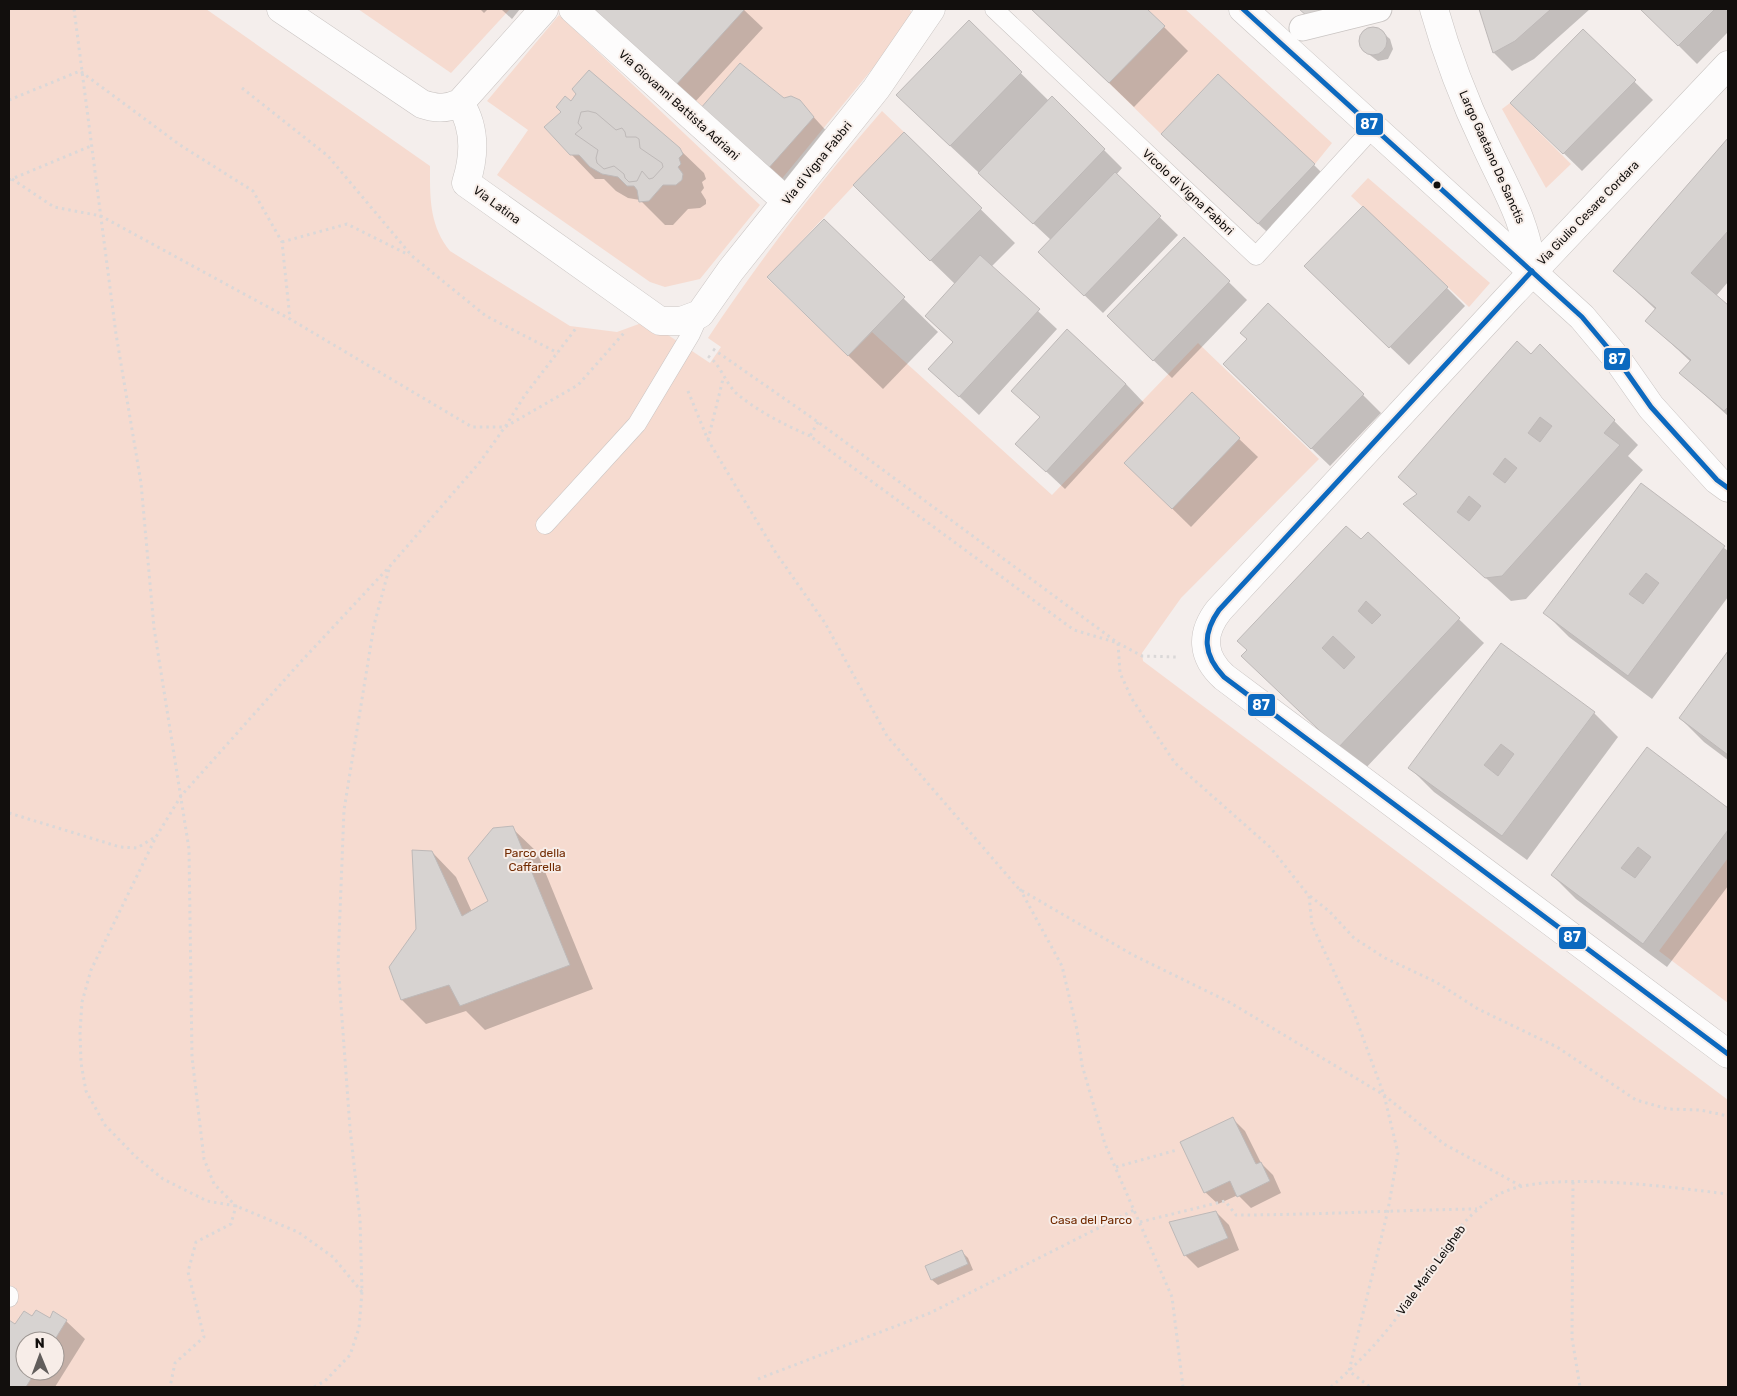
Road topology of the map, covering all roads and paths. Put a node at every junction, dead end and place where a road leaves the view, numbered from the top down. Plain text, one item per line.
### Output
1 (74, 9) edge
2 (281, 9) edge
3 (544, 9) edge
4 (574, 9) edge
5 (930, 9) edge
6 (994, 9) edge
7 (1243, 9) edge
8 (1379, 9) edge
9 (1434, 9) edge
10 (1302, 28) dead end
11 (1728, 65) edge
12 (80, 71) junction
13 (242, 88) dead end
14 (9, 100) edge
15 (460, 103) junction
16 (1372, 129) junction
17 (91, 146) junction
18 (11, 180) edge
19 (786, 201) junction
20 (101, 216) junction
21 (282, 242) junction
22 (412, 256) junction
23 (1532, 271) junction
24 (700, 314) junction
25 (290, 319) junction
26 (577, 327) dead end
27 (626, 330) dead end
28 (558, 352) junction
29 (718, 352) dead end
30 (676, 360) junction
31 (713, 360) dead end
32 (724, 378) junction
33 (818, 422) junction
34 (505, 427) junction
35 (810, 436) junction
36 (708, 440) junction
37 (1725, 478) edge
38 (545, 525) dead end
39 (390, 566) junction
40 (1118, 643) junction
41 (1142, 656) dead end
42 (181, 796) junction
43 (9, 814) edge
44 (156, 837) junction
45 (1019, 889) junction
46 (1309, 896) junction
47 (1728, 1054) edge
48 (1384, 1095) junction
49 (1728, 1116) edge
50 (1177, 1150) dead end
51 (1116, 1167) junction
52 (1573, 1182) junction
53 (1521, 1186) junction
54 (1728, 1194) edge
55 (236, 1206) junction
56 (1478, 1209) junction
57 (1134, 1210) junction
58 (1388, 1210) junction
59 (1140, 1222) junction
60 (362, 1292) junction
61 (1349, 1371) junction
62 (758, 1379) dead end
63 (326, 1381) junction
64 (170, 1387) edge
65 (314, 1387) edge
66 (326, 1387) edge
67 (1183, 1387) edge
68 (1331, 1387) edge
69 (1370, 1387) edge
70 (1580, 1387) edge

1 - 12 path
2 - 15 street
3 - 15 street
4 - 19 street, Via Giovanni Battista Adriani
5 - 19 street, Via di Vigna Fabbri
6 - 16 lane, Vicolo di Vigna Fabbri
7 - 16 street
8 - 10 street
9 - 23 street, Largo Gaetano De Sanctis
11 - 23 street, Via Giulio Cesare Cordara
12 - 14 path
12 - 17 path
12 - 21 path
13 - 22 path
15 - 24 street, Via Latina
16 - 23 street
17 - 18 path
17 - 20 path
18 - 20 path
19 - 24 street, Via di Vigna Fabbri
20 - 25 path
20 - 42 path
21 - 22 path
21 - 25 path
22 - 28 path
23 - 37 street
23 - 47 street, Via Giulio Cesare Cordara
24 - 30 lane
25 - 34 path
26 - 28 path
27 - 34 path
28 - 34 path
29 - 33 path
30 - 36 path
30 - 38 lane
31 - 32 path
32 - 35 path
32 - 36 path
33 - 35 path
33 - 40 path
34 - 39 path
35 - 40 path
36 - 45 path
39 - 42 path
39 - 60 path
40 - 41 path
40 - 46 path
42 - 44 path
42 - 55 path
43 - 44 path
44 - 55 path
45 - 48 path
45 - 51 path
46 - 48 path
46 - 49 path
48 - 53 path
48 - 58 path
50 - 51 path
51 - 57 path
52 - 53 path, Viale Mario Leigheb
52 - 54 path, Viale Mario Leigheb
52 - 70 path
53 - 56 path, Viale Mario Leigheb
55 - 60 path
55 - 64 path
56 - 58 path
56 - 61 path, Viale Mario Leigheb
57 - 59 path
57 - 62 path
58 - 59 path
58 - 61 path
59 - 67 path
60 - 63 path
61 - 68 path, Viale Mario Leigheb
61 - 69 path
63 - 65 path
63 - 66 path

